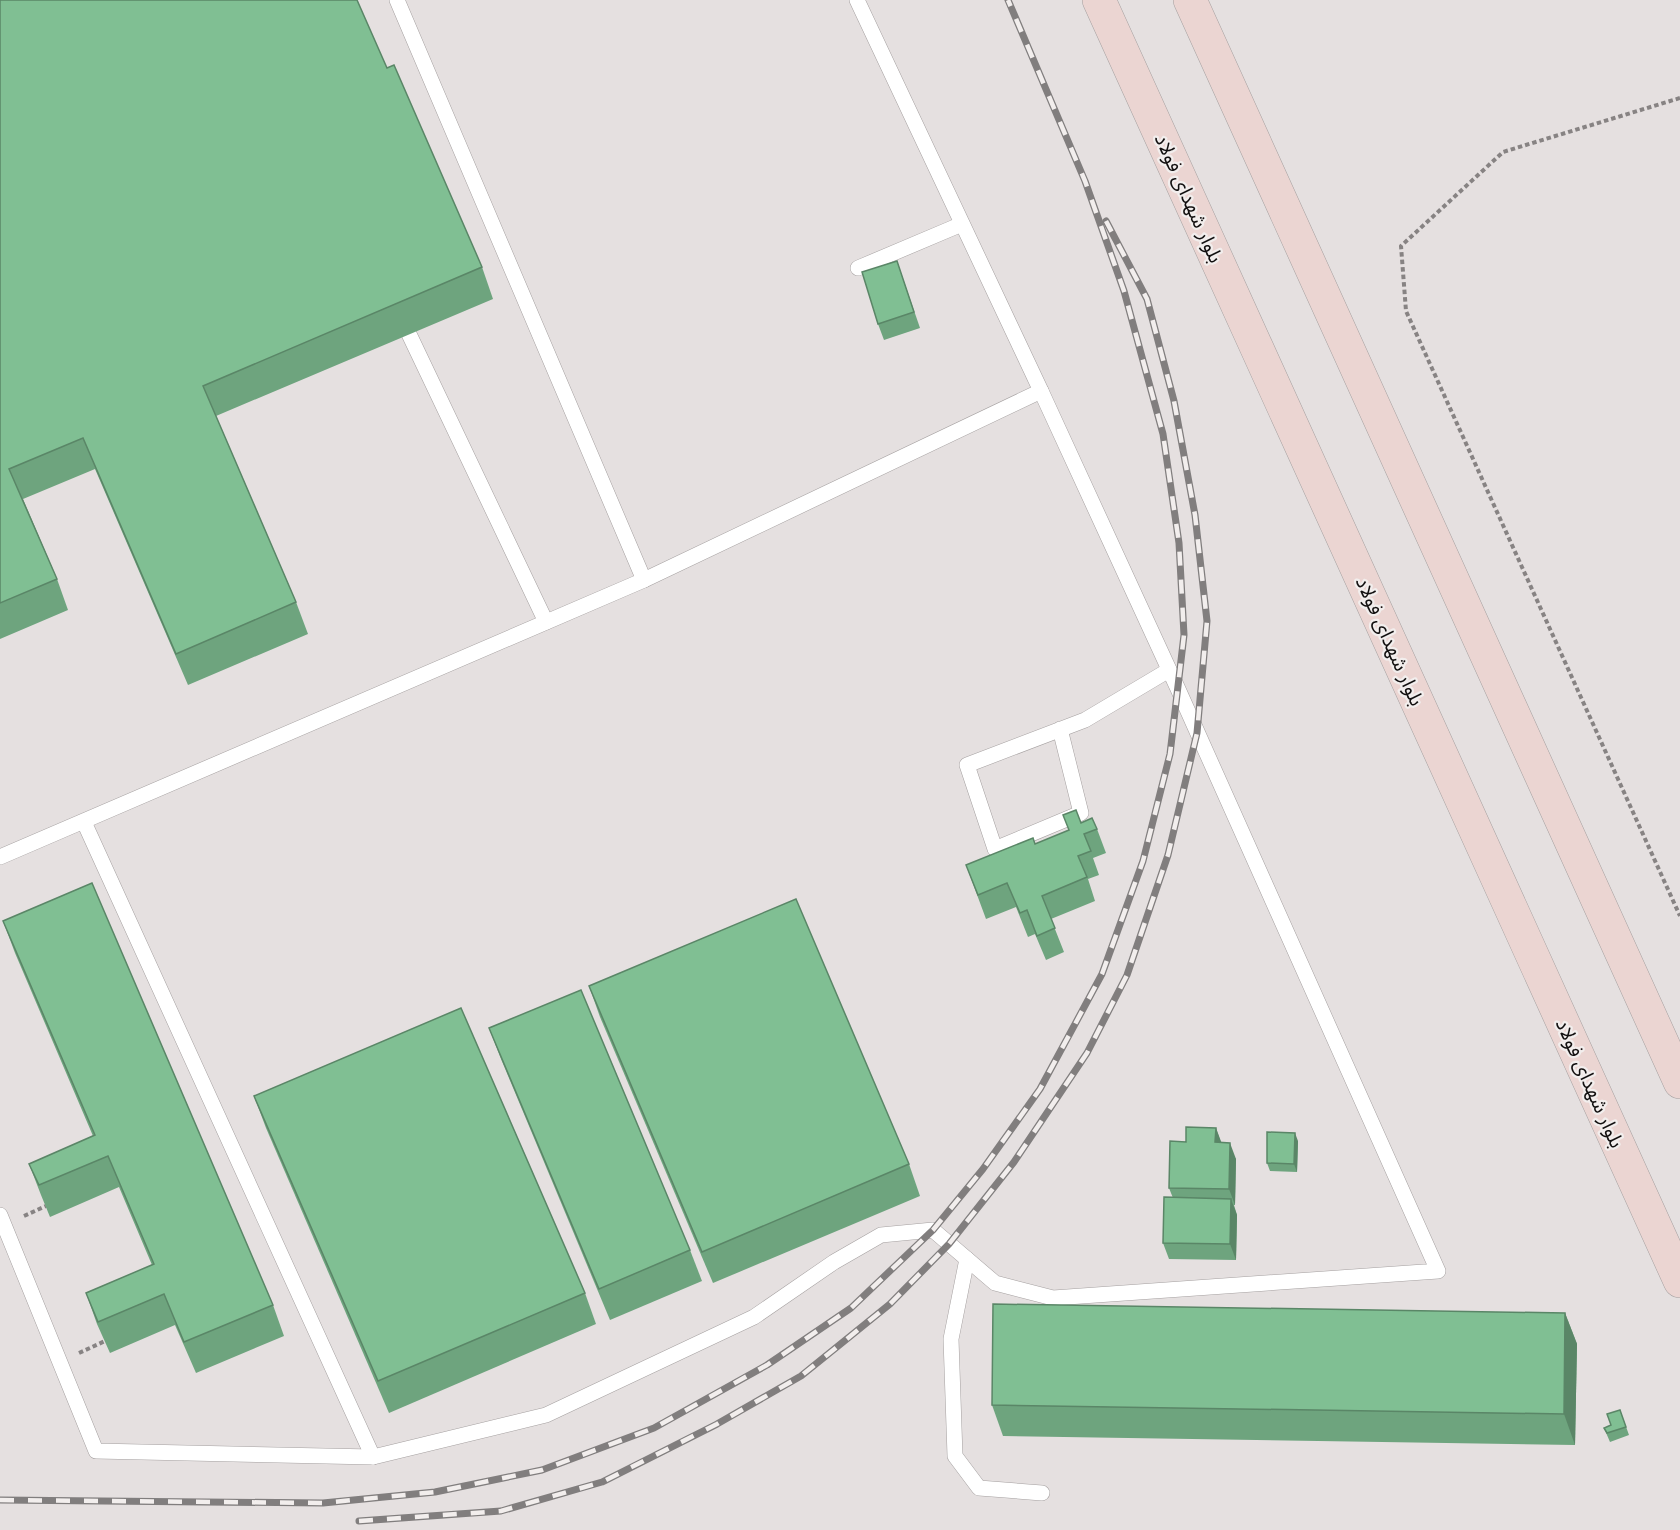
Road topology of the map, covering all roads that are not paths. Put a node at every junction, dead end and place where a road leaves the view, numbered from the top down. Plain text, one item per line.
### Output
1 (397, 0) edge
2 (857, 0) edge
3 (1099, 0) edge
4 (1190, 0) edge
5 (962, 224) junction
6 (858, 268) dead end
7 (409, 334) dead end
8 (1041, 391) junction
9 (644, 580) junction
10 (546, 622) junction
11 (1169, 670) junction
12 (1060, 729) junction
13 (84, 822) junction
14 (0, 857) edge
15 (1680, 1082) edge
16 (0, 1215) edge
17 (967, 1259) junction
18 (1680, 1281) edge
19 (373, 1457) junction
20 (1042, 1492) dead end

1 - 9 lane
2 - 5 lane
3 - 18 street, بلوار شهدای فولاد
4 - 15 street
5 - 6 lane
5 - 8 lane
7 - 10 lane
8 - 9 lane
8 - 11 lane
9 - 10 lane
10 - 13 lane
11 - 12 lane
11 - 17 lane
12 - 12 lane
13 - 14 lane
13 - 19 lane
16 - 19 lane
17 - 19 lane
17 - 20 lane

